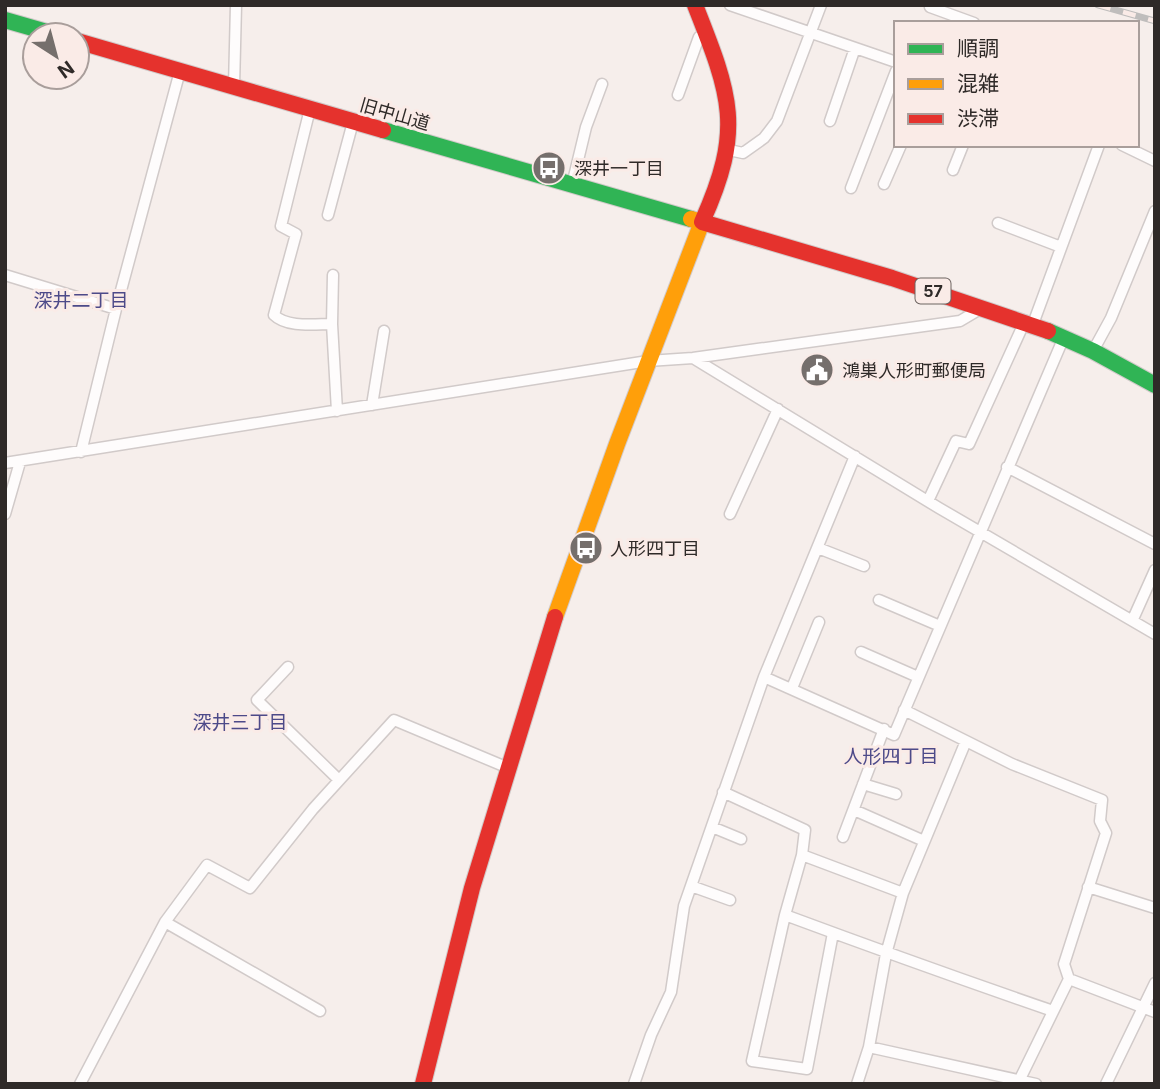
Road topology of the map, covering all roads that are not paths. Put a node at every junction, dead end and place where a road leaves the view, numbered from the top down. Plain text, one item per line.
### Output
1 (236, 5) edge
2 (695, 5) edge
3 (730, 5) edge
4 (821, 5) edge
5 (930, 8) dead end
6 (968, 21) edge
7 (811, 32) junction
8 (707, 34) junction
9 (91, 45) edge
10 (855, 48) junction
11 (894, 61) edge
12 (180, 71) junction
13 (894, 76) edge
14 (602, 84) dead end
15 (234, 87) junction
16 (678, 95) dead end
17 (310, 109) junction
18 (353, 121) junction
19 (830, 121) dead end
20 (900, 147) edge
21 (961, 147) edge
22 (1098, 147) edge
23 (1126, 147) edge
24 (729, 150) junction
25 (1155, 161) edge
26 (953, 170) dead end
27 (884, 184) dead end
28 (572, 185) junction
29 (851, 188) dead end
30 (1155, 211) edge
31 (328, 215) dead end
32 (702, 222) junction
33 (998, 223) dead end
34 (1061, 247) junction
35 (5, 275) edge
36 (333, 275) dead end
37 (982, 307) junction
38 (116, 309) junction
39 (1029, 323) junction
40 (332, 324) junction
41 (384, 331) dead end
42 (1064, 337) junction
43 (1093, 351) junction
44 (693, 358) junction
45 (648, 361) junction
46 (1155, 385) edge
47 (372, 405) junction
48 (778, 409) junction
49 (337, 411) junction
50 (81, 452) junction
51 (855, 456) junction
52 (20, 462) junction
53 (5, 463) edge
54 (1007, 467) junction
55 (928, 501) junction
56 (5, 514) edge
57 (730, 514) dead end
58 (981, 532) junction
59 (1155, 544) edge
60 (818, 548) junction
61 (864, 566) dead end
62 (1155, 570) edge
63 (879, 600) dead end
64 (1133, 620) junction
65 (819, 622) dead end
66 (940, 626) junction
67 (1155, 634) edge
68 (862, 652) dead end
69 (288, 667) dead end
70 (764, 677) junction
71 (918, 677) junction
72 (792, 688) junction
73 (904, 710) junction
74 (884, 729) junction
75 (966, 741) junction
76 (506, 767) junction
77 (339, 780) junction
78 (863, 784) junction
79 (723, 792) junction
80 (896, 794) dead end
81 (854, 810) junction
82 (712, 827) junction
83 (843, 837) dead end
84 (741, 839) dead end
85 (925, 841) junction
86 (802, 855) junction
87 (691, 886) junction
88 (1088, 887) junction
89 (903, 893) junction
90 (730, 900) dead end
91 (1155, 908) edge
92 (785, 915) junction
93 (165, 922) junction
94 (833, 933) junction
95 (886, 954) junction
96 (1069, 979) junction
97 (1155, 983) edge
98 (1143, 1006) junction
99 (320, 1011) dead end
100 (1053, 1011) junction
101 (1155, 1012) edge
102 (869, 1047) junction
103 (1020, 1079) junction
104 (80, 1084) edge
105 (423, 1084) edge
106 (634, 1084) edge
107 (857, 1084) edge
108 (1036, 1084) edge
109 (1106, 1084) edge

1 - 15 street
2 - 8 main road
3 - 7 street
4 - 7 street
5 - 6 street
7 - 10 street
7 - 24 street
8 - 16 street
8 - 24 main road
9 - 12 main road, 旧中山道
10 - 11 street
10 - 19 street
12 - 15 main road, 旧中山道
12 - 38 street
13 - 29 street
14 - 28 street
15 - 17 main road, 旧中山道
17 - 18 main road, 旧中山道
17 - 40 street
18 - 28 main road, 旧中山道
18 - 31 street
20 - 27 street
21 - 26 street
22 - 34 street
23 - 25 street
24 - 32 main road
28 - 32 main road, 旧中山道
30 - 43 street
32 - 37 main road, 57
32 - 45 main road
33 - 34 street
34 - 39 street
35 - 38 street
36 - 40 street
37 - 39 main road, 57
37 - 44 street
38 - 50 street
39 - 42 main road, 57
39 - 55 street
40 - 49 street
41 - 47 street
42 - 43 main road, 57
42 - 54 street
43 - 46 main road, 57
44 - 45 street
44 - 48 street
45 - 47 street
45 - 76 main road
47 - 49 street
48 - 51 street
48 - 57 street
49 - 50 street
50 - 52 street
51 - 55 street
51 - 60 street
52 - 53 street
52 - 56 street
54 - 58 street
54 - 59 street
55 - 58 street
58 - 64 street
58 - 66 street
60 - 61 street
60 - 70 street
62 - 64 street
63 - 66 street
64 - 67 street
65 - 72 street
66 - 71 street
68 - 71 street
69 - 77 street
70 - 72 street
70 - 79 street
71 - 73 street
72 - 74 street
73 - 74 street
73 - 75 street
74 - 78 street
75 - 85 street
75 - 88 street
76 - 77 street
76 - 105 main road
77 - 93 street
78 - 80 street
78 - 81 street
79 - 82 street
79 - 86 street
81 - 83 street
81 - 85 street
82 - 84 street
82 - 87 street
85 - 89 street
86 - 89 street
86 - 92 street
87 - 90 street
87 - 106 street
88 - 91 street
88 - 96 street
89 - 95 street
92 - 94 street
92 - 94 street
93 - 99 street
93 - 104 street
94 - 95 street
95 - 100 street
95 - 102 street
96 - 98 street
96 - 100 street
97 - 98 street
98 - 101 street
98 - 109 street
100 - 103 street
102 - 103 street
102 - 107 street
103 - 108 street

